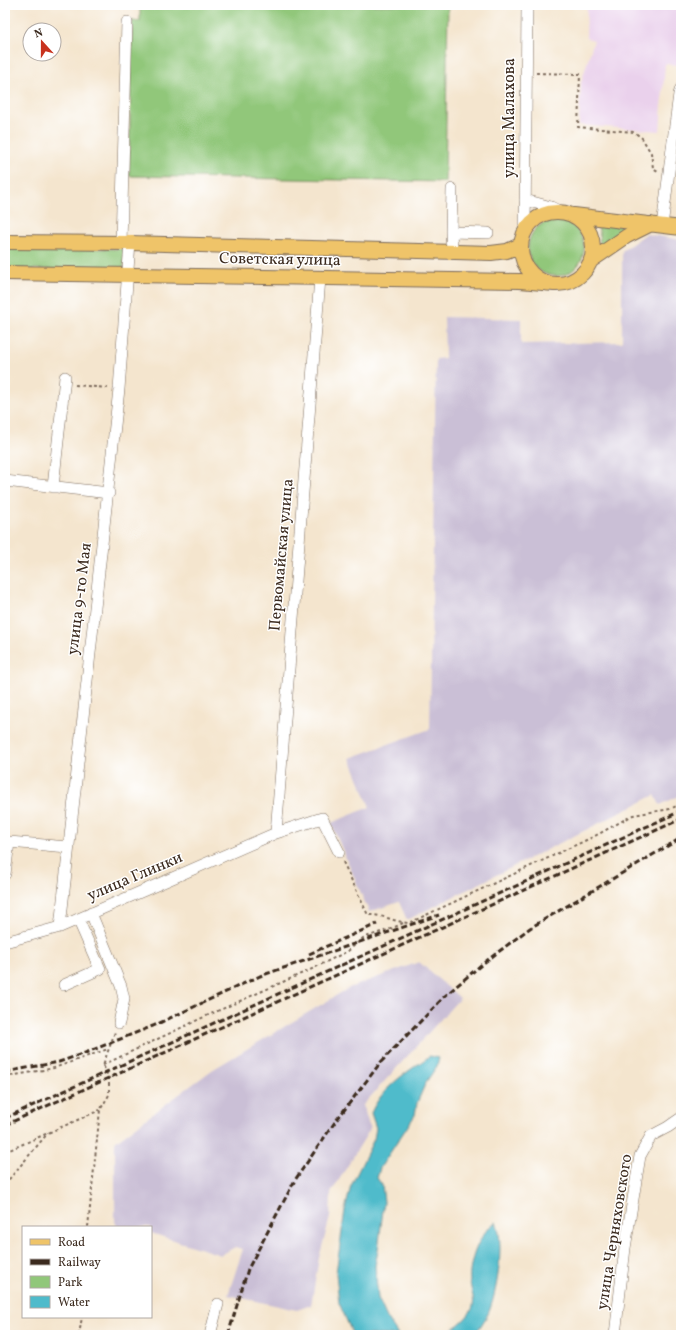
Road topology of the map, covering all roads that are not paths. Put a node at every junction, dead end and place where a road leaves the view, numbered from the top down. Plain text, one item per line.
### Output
1 (527, 5) edge
2 (127, 22) dead end
3 (681, 88) edge
4 (452, 189) dead end
5 (525, 200) junction
6 (567, 213) junction
7 (656, 225) junction
8 (681, 228) edge
9 (524, 231) junction
10 (450, 232) junction
11 (488, 233) dead end
12 (5, 242) edge
13 (125, 243) junction
14 (520, 245) junction
15 (452, 252) junction
16 (592, 260) junction
17 (5, 273) edge
18 (127, 274) junction
19 (320, 278) junction
20 (554, 284) junction
21 (64, 381) road end
22 (5, 481) edge
23 (53, 487) junction
24 (109, 493) junction
25 (276, 833) junction
26 (68, 847) junction
27 (339, 852) road end
28 (5, 874) edge
29 (91, 913) junction
30 (78, 919) junction
31 (60, 927) junction
32 (5, 942) edge
33 (64, 985) dead end
34 (119, 1023) road end
35 (681, 1118) edge
36 (218, 1304) dead end
37 (210, 1335) edge
38 (615, 1335) edge

1 - 5 street, улица Малахова
2 - 13 street, улица 9-го Мая
3 - 7 street
4 - 10 street
5 - 6 street
5 - 9 street, улица Малахова
6 - 7 main road
6 - 9 main road
6 - 16 main road
7 - 8 main road
7 - 16 main road, Советская улица
9 - 14 main road
10 - 11 street
10 - 15 street
12 - 13 main road, Советская улица
13 - 15 main road, Советская улица
13 - 18 street, улица 9-го Мая
14 - 15 main road, Советская улица
14 - 20 main road
16 - 20 main road, Советская улица
17 - 18 main road, Советская улица
18 - 19 main road, Советская улица
18 - 24 street, улица 9-го Мая
19 - 20 main road, Советская улица
19 - 25 street, Первомайская улица
21 - 23 street
22 - 23 street
23 - 24 street
24 - 26 street, улица 9-го Мая
25 - 27 street, улица Глинки
25 - 29 street, улица Глинки
26 - 28 street
26 - 31 street, улица 9-го Мая
29 - 30 street, улица Глинки
29 - 34 street
30 - 31 street, улица Глинки
30 - 33 street
31 - 32 street, улица Глинки
35 - 38 street, улица Черняховского
36 - 37 street

